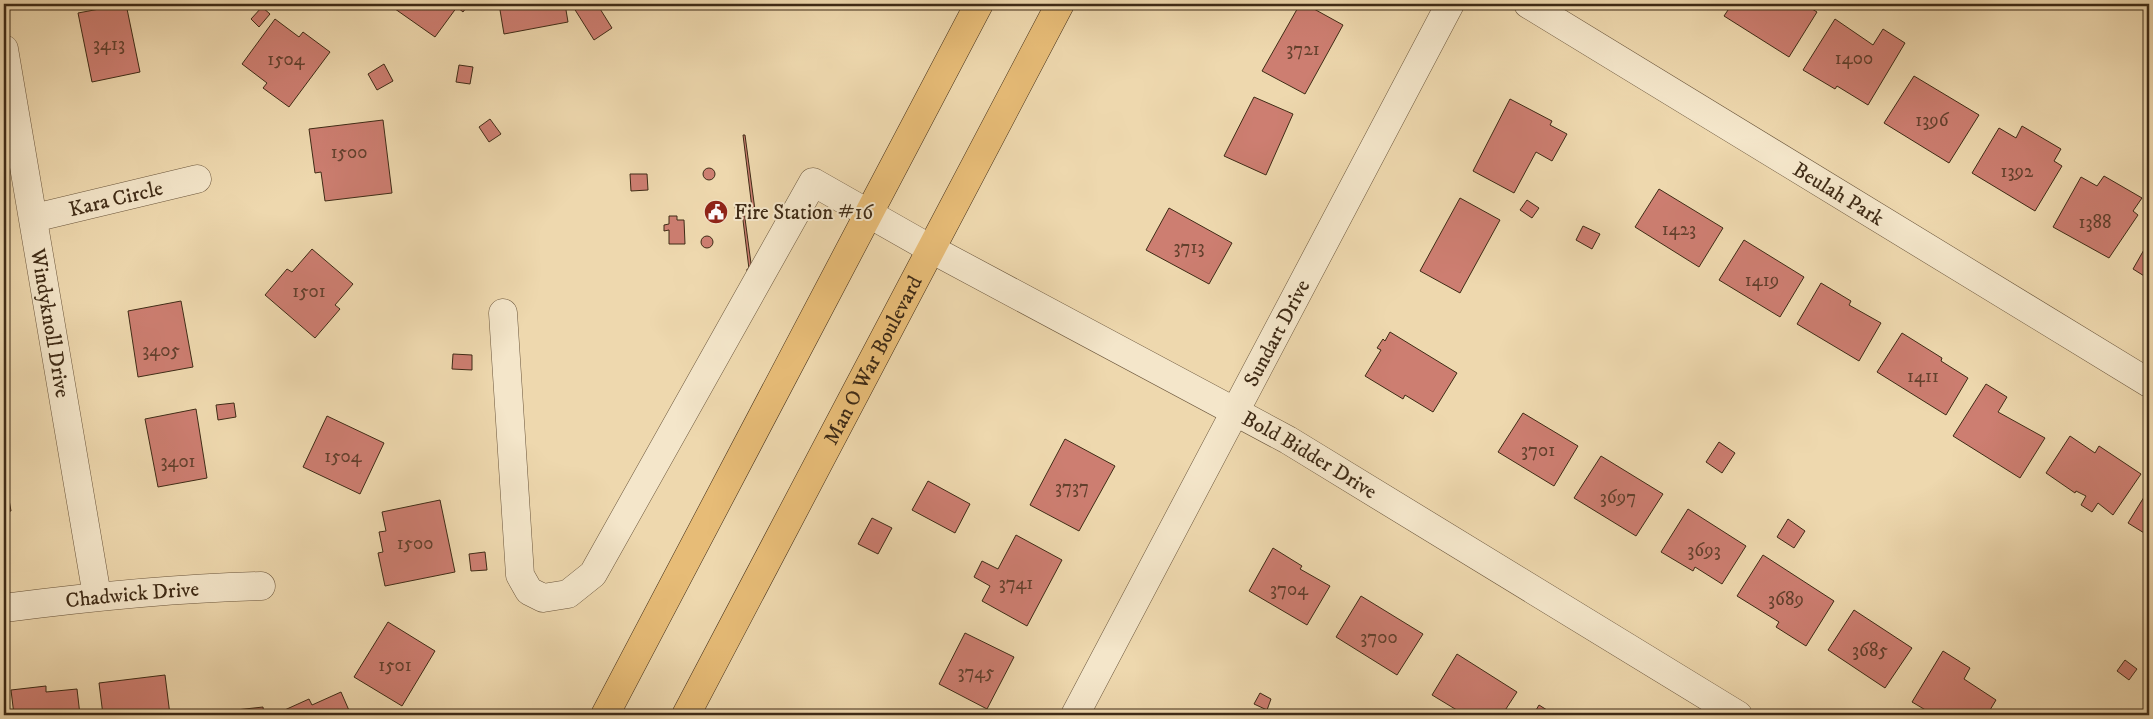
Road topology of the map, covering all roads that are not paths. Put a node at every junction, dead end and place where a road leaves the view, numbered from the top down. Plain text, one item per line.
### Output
1 (978, 4) edge
2 (1060, 4) edge
3 (1450, 4) edge
4 (1528, 4) edge
5 (4, 49) edge
6 (197, 180) dead end
7 (869, 214) junction
8 (34, 218) junction
9 (932, 249) junction
10 (503, 313) dead end
11 (2149, 383) edge
12 (1236, 411) junction
13 (261, 586) dead end
14 (97, 596) junction
15 (4, 608) edge
16 (605, 715) edge
17 (686, 715) edge
18 (1075, 715) edge
19 (1738, 715) edge

1 - 7 main road
2 - 9 main road, Man O War Boulevard
3 - 12 street, Sundart Drive
4 - 11 street, Beulah Park
5 - 8 street, Windyknoll Drive
6 - 8 street, Kara Circle
7 - 9 street, Bold Bidder Drive
7 - 10 street, Bold Bidder Drive
7 - 16 main road
8 - 14 street, Windyknoll Drive
9 - 12 street, Bold Bidder Drive
9 - 17 main road, Man O War Boulevard
12 - 18 street, Sundart Drive
12 - 19 street, Bold Bidder Drive
13 - 14 street, Chadwick Drive
14 - 15 street, Chadwick Drive

